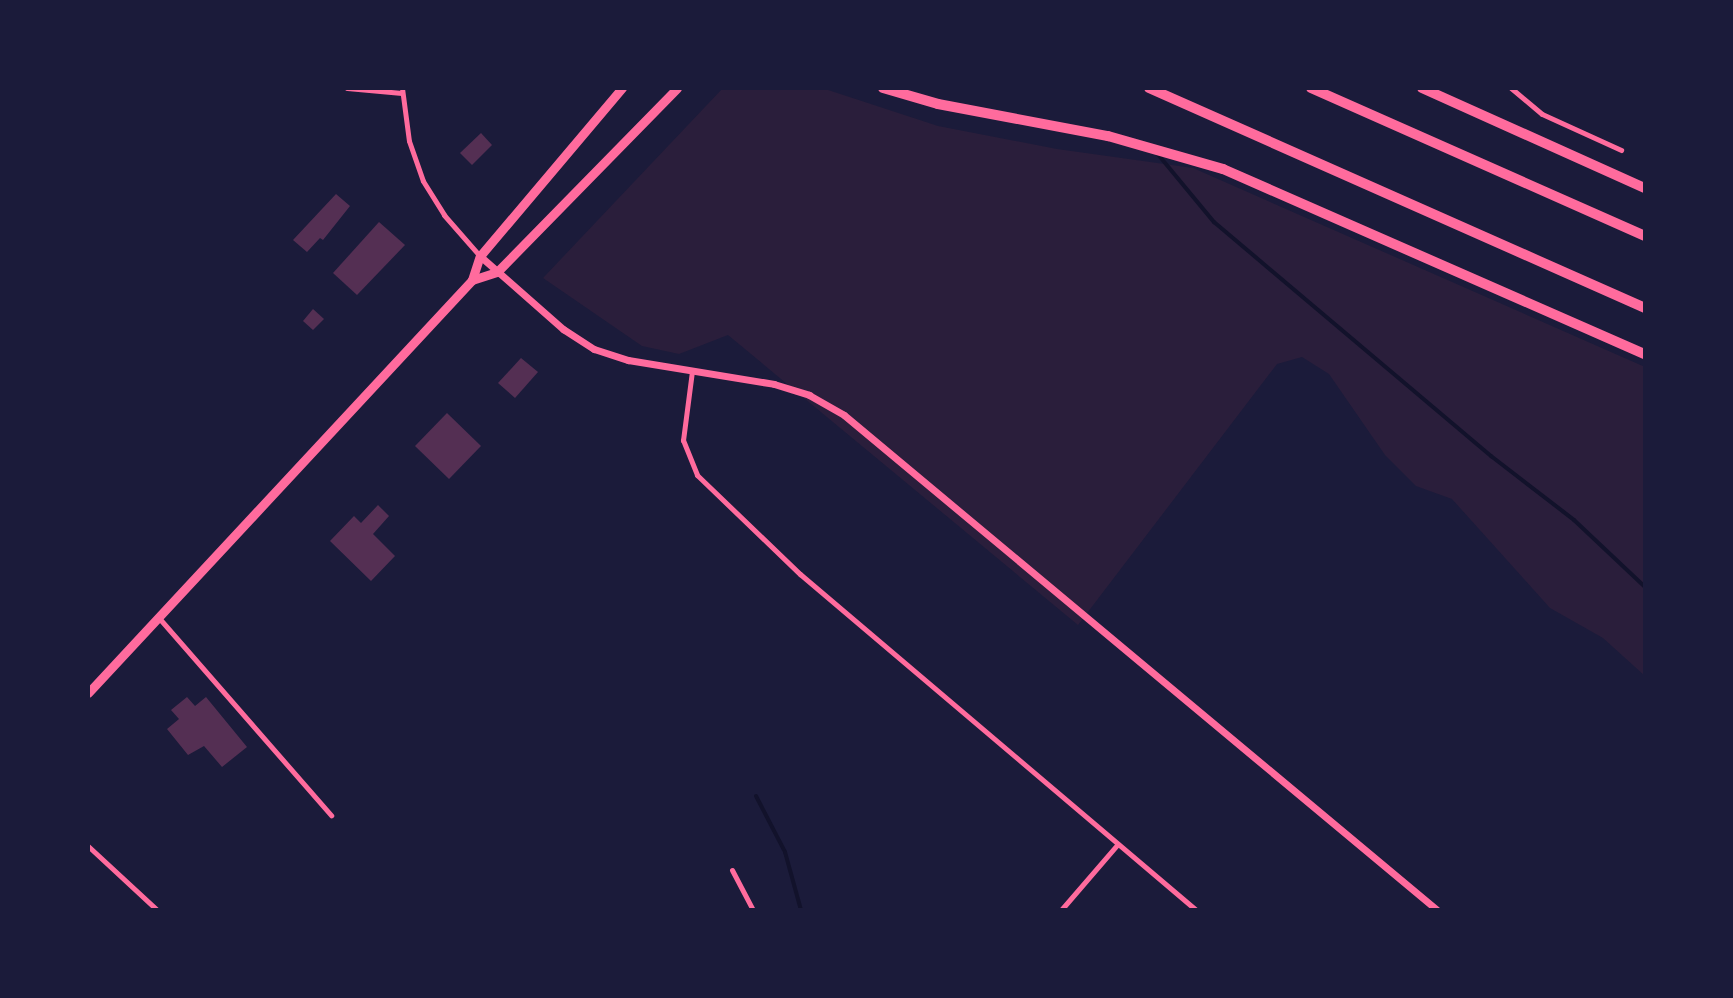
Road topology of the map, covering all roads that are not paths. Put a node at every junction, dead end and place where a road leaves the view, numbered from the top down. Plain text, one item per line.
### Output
1 (347, 88) edge
2 (622, 88) edge
3 (677, 88) edge
4 (883, 88) edge
5 (1149, 88) edge
6 (1311, 88) edge
7 (1422, 88) edge
8 (1511, 88) edge
9 (402, 90) edge
10 (1621, 150) dead end
11 (1645, 188) edge
12 (1645, 236) edge
13 (480, 256) junction
14 (497, 272) junction
15 (472, 280) junction
16 (1645, 308) edge
17 (1645, 354) edge
18 (692, 371) junction
19 (158, 617) junction
20 (88, 693) edge
21 (331, 815) dead end
22 (1117, 845) junction
23 (88, 846) edge
24 (732, 870) dead end
25 (157, 910) edge
26 (753, 910) edge
27 (1061, 910) edge
28 (1196, 910) edge
29 (1437, 910) edge

1 - 9 street
2 - 13 highway
3 - 14 highway
4 - 17 highway
5 - 16 highway
6 - 12 highway
7 - 11 highway
8 - 10 street
9 - 13 street
13 - 14 street
13 - 15 highway
14 - 15 highway
14 - 18 street
15 - 19 highway
18 - 22 street
18 - 29 street
19 - 20 highway
19 - 21 street
22 - 27 street
22 - 28 street
23 - 25 street
24 - 26 street

